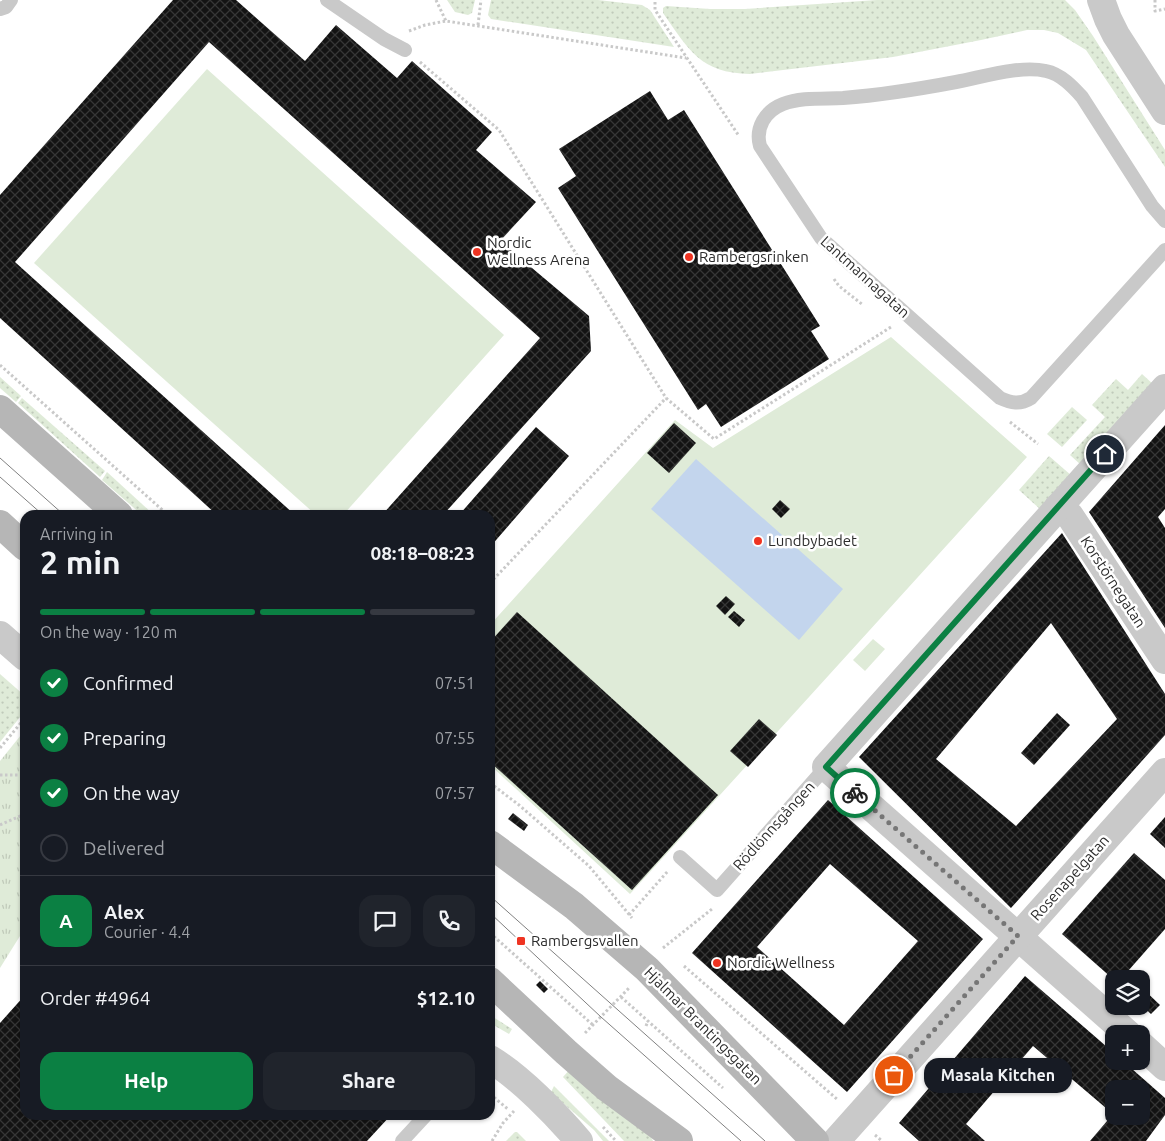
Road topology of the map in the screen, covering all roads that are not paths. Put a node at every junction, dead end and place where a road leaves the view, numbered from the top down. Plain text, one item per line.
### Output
1 (11, 0) edge
2 (327, 0) edge
3 (1101, 0) edge
4 (0, 9) edge
5 (405, 50) road end
6 (1165, 111) edge
7 (1165, 221) edge
8 (1165, 250) edge
9 (1165, 388) edge
10 (0, 408) edge
11 (1058, 507) junction
12 (113, 510) edge
13 (0, 524) edge
14 (20, 542) edge
15 (0, 634) edge
16 (20, 652) edge
17 (1165, 660) edge
18 (826, 767) junction
19 (1165, 772) edge
20 (495, 848) edge
21 (680, 856) road end
22 (1018, 936) junction
23 (495, 985) edge
24 (1118, 1025) edge
25 (1150, 1053) edge
26 (495, 1062) edge
27 (1165, 1067) edge
28 (421, 1120) edge
29 (659, 1132) edge
30 (402, 1141) edge
31 (579, 1141) edge
32 (679, 1141) edge
33 (815, 1141) edge
34 (836, 1141) edge

1 - 4 lane
2 - 5 lane
3 - 6 street
7 - 8 lane, Lantmannagatan
9 - 11 street, Rödlönnsgången
10 - 12 main road
11 - 17 street, Korstörnegatan
11 - 18 street, Rödlönnsgången
13 - 14 main road
15 - 16 street
18 - 21 lane, Rödlönnsgången
18 - 22 street
19 - 22 street, Rosenapelgatan
20 - 33 main road, Hjalmar Brantingsgatan
22 - 24 street
22 - 34 street, Rosenapelgatan
23 - 29 main road
25 - 27 street
26 - 31 street
28 - 30 lane
29 - 32 main road

